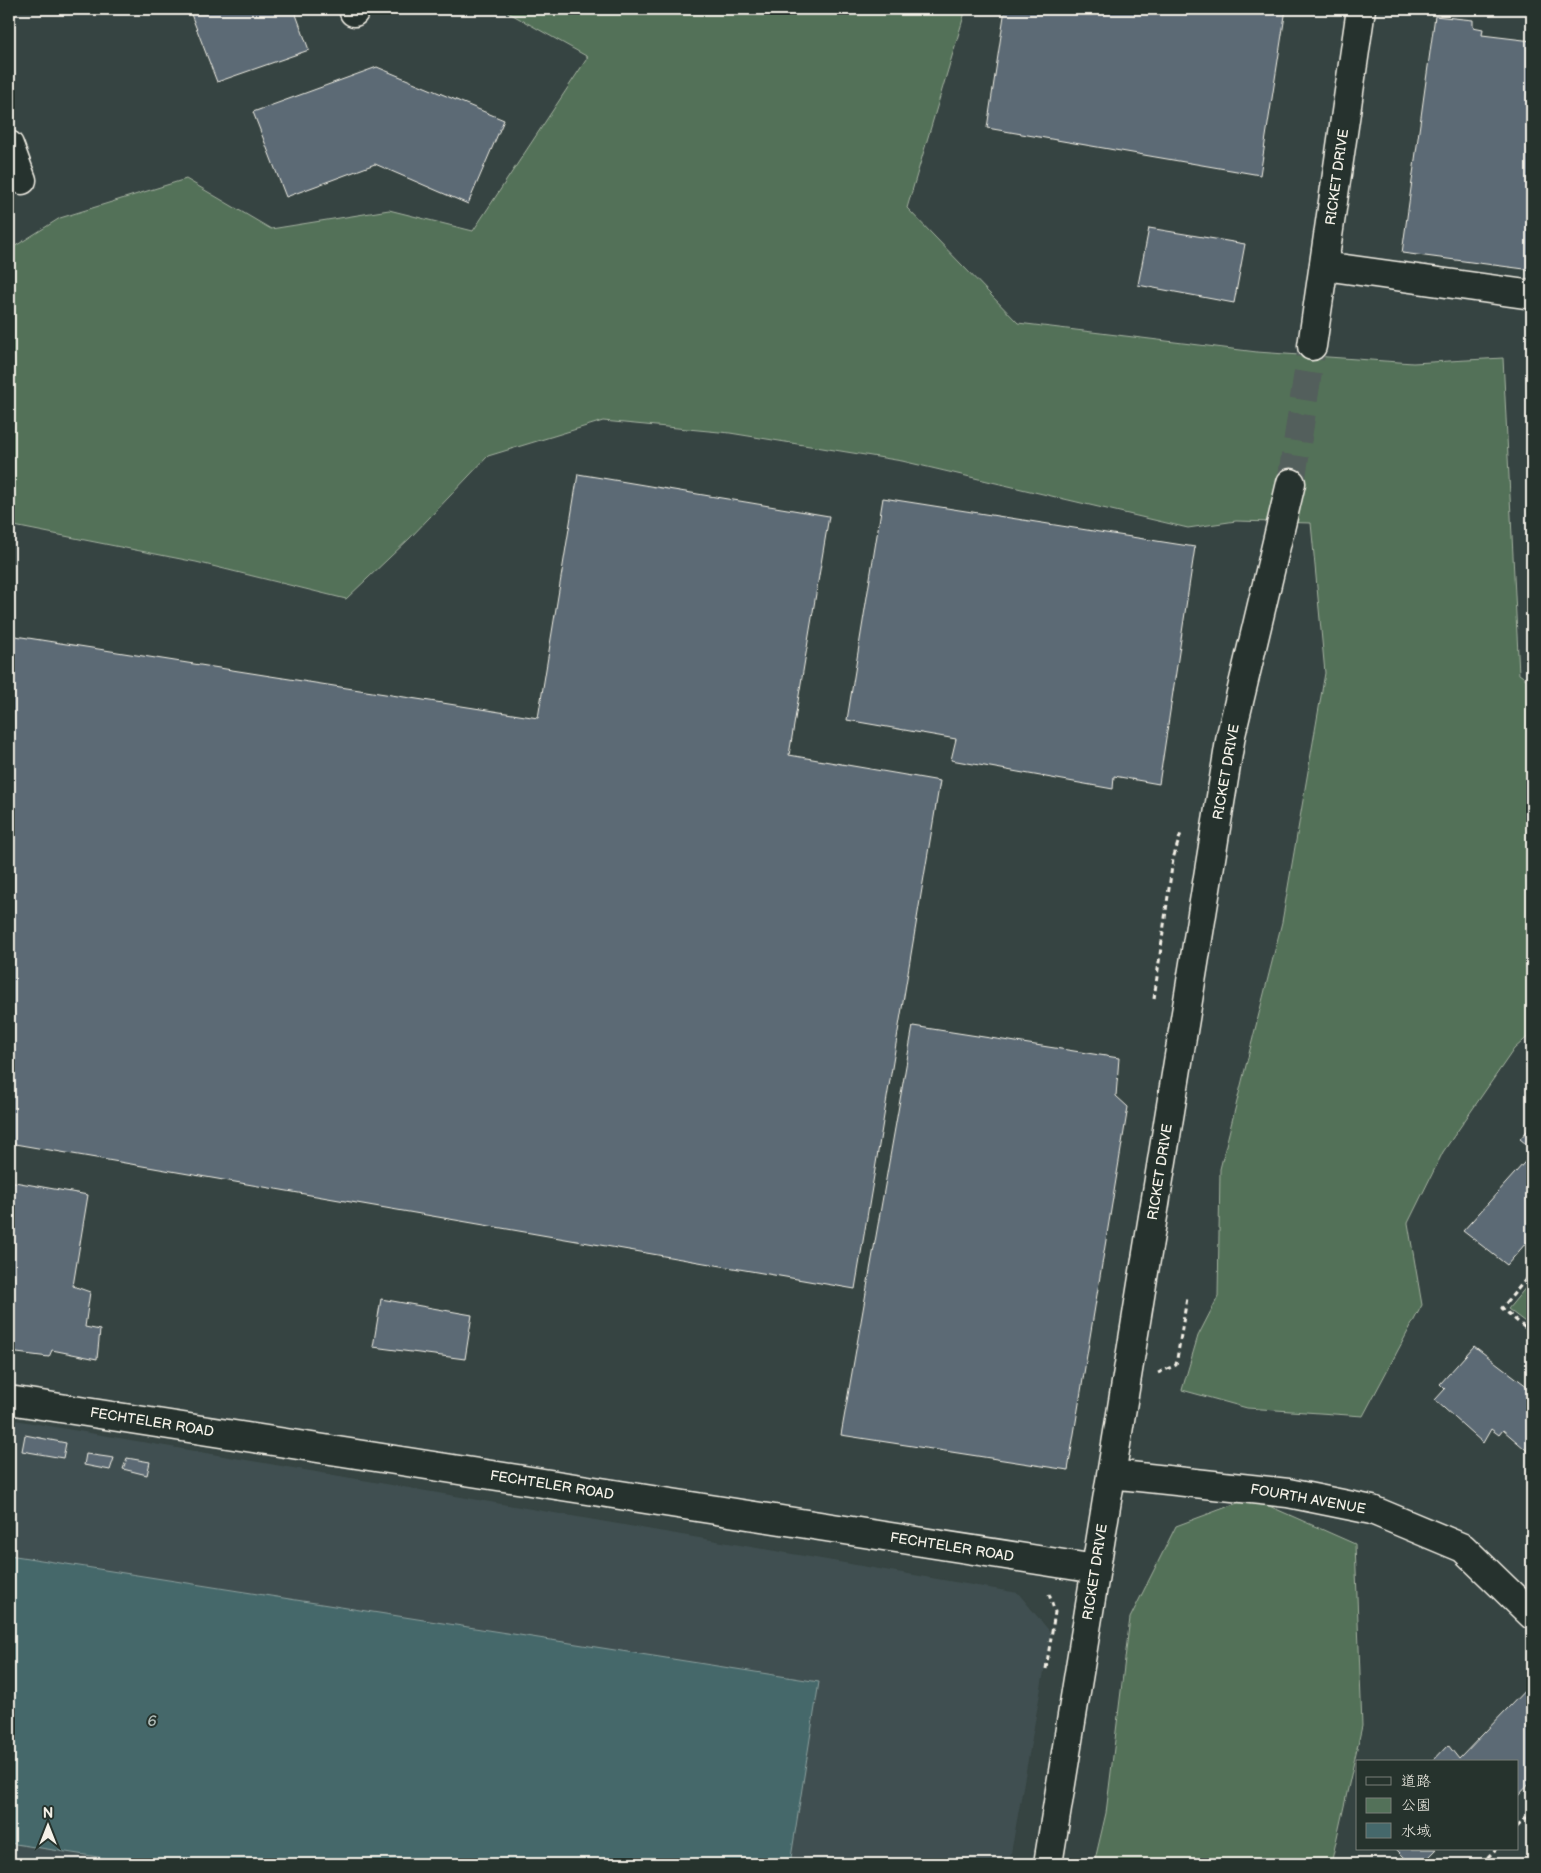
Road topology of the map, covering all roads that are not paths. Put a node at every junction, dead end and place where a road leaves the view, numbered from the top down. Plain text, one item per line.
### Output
1 (1361, 9) edge
2 (9, 145) edge
3 (22, 180) dead end
4 (1324, 266) junction
5 (1532, 295) edge
6 (1312, 346) tunnel mouth
7 (1290, 483) tunnel mouth
8 (9, 1400) edge
9 (1111, 1474) junction
10 (1096, 1569) junction
11 (1532, 1615) edge
12 (1048, 1864) edge

1 - 4 street, RICKET DRIVE
2 - 3 street
4 - 5 street
4 - 6 street, RICKET DRIVE
7 - 9 street, RICKET DRIVE
8 - 10 street, FECHTELER ROAD
9 - 10 street, RICKET DRIVE
9 - 11 street, FOURTH AVENUE
10 - 12 street, RICKET DRIVE

